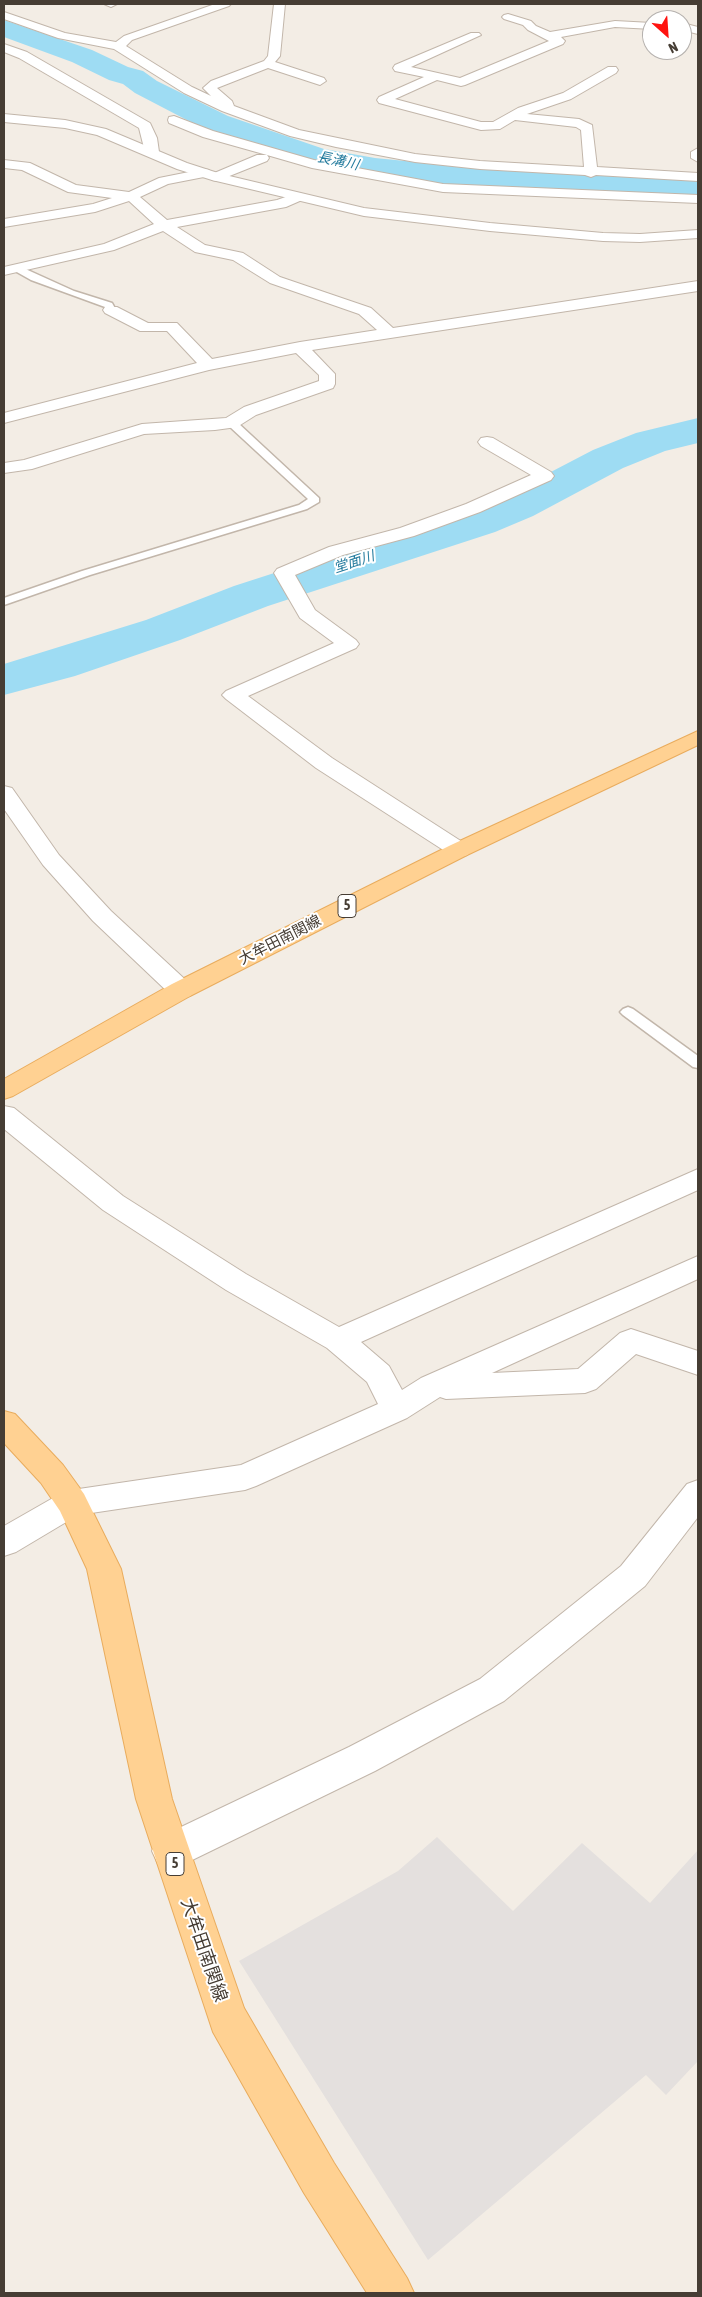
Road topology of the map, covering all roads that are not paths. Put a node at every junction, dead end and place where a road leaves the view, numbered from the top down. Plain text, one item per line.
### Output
1 (225, 4) edge
2 (280, 4) edge
3 (4, 15) edge
4 (508, 17) dead end
5 (642, 25) edge
6 (642, 34) edge
7 (475, 35) dead end
8 (62, 36) junction
9 (548, 36) junction
10 (635, 36) dead end
11 (118, 46) junction
12 (4, 48) edge
13 (268, 64) junction
14 (612, 70) dead end
15 (437, 76) junction
16 (320, 81) dead end
17 (188, 90) junction
18 (227, 108) junction
19 (591, 112) dead end
20 (513, 116) junction
21 (4, 118) edge
22 (579, 123) junction
23 (152, 152) junction
24 (698, 152) edge
25 (262, 158) dead end
26 (698, 158) edge
27 (4, 164) edge
28 (591, 172) junction
29 (211, 175) junction
30 (698, 177) edge
31 (131, 196) junction
32 (297, 197) junction
33 (698, 199) edge
34 (4, 223) edge
35 (164, 225) junction
36 (698, 234) edge
37 (18, 269) junction
38 (4, 271) edge
39 (698, 286) edge
40 (111, 310) joint
41 (389, 333) junction
42 (300, 347) junction
43 (208, 365) junction
44 (4, 418) edge
45 (234, 425) dead end
46 (487, 442) dead end
47 (4, 468) edge
48 (4, 602) edge
49 (698, 736) edge
50 (4, 793) edge
51 (459, 850) junction
52 (181, 990) junction
53 (628, 1012) dead end
54 (698, 1063) edge
55 (4, 1090) edge
56 (4, 1115) edge
57 (698, 1179) edge
58 (698, 1268) edge
59 (338, 1340) junction
60 (698, 1363) edge
61 (432, 1387) junction
62 (396, 1410) junction
63 (4, 1424) edge
64 (698, 1493) edge
65 (72, 1503) junction
66 (4, 1542) edge
67 (171, 1851) junction
68 (392, 2293) edge

1 - 11 street
2 - 13 street
3 - 8 street
4 - 9 street
5 - 9 street
6 - 10 street
7 - 15 street
8 - 11 street
8 - 17 street
9 - 15 street
11 - 17 street
12 - 23 street
13 - 16 street
13 - 18 street
14 - 20 street
15 - 20 street
17 - 18 street
18 - 28 street
18 - 33 street
19 - 22 street
20 - 22 street
21 - 23 street
22 - 28 street
23 - 29 street
24 - 26 street
25 - 29 street
27 - 31 street
28 - 30 street
29 - 31 street
29 - 32 street
31 - 34 street
31 - 35 street
32 - 35 street
32 - 36 street
35 - 37 street
35 - 41 street
37 - 38 street
37 - 40 lane
39 - 41 street
40 - 43 street
41 - 42 street
42 - 43 street
42 - 47 street
43 - 44 street
45 - 48 lane
46 - 51 street
49 - 51 main road, 大牟田南関線 / 5
50 - 52 street
51 - 52 main road, 大牟田南関線 / 5
52 - 55 main road, 大牟田南関線 / 5
53 - 54 lane
56 - 59 street
57 - 59 street
58 - 61 street
59 - 62 street
60 - 61 street
61 - 62 street
62 - 65 street
63 - 65 main road, 大牟田南関線 / 5
64 - 67 street
65 - 66 street
65 - 67 main road, 大牟田南関線 / 5
67 - 68 main road, 大牟田南関線 / 5

